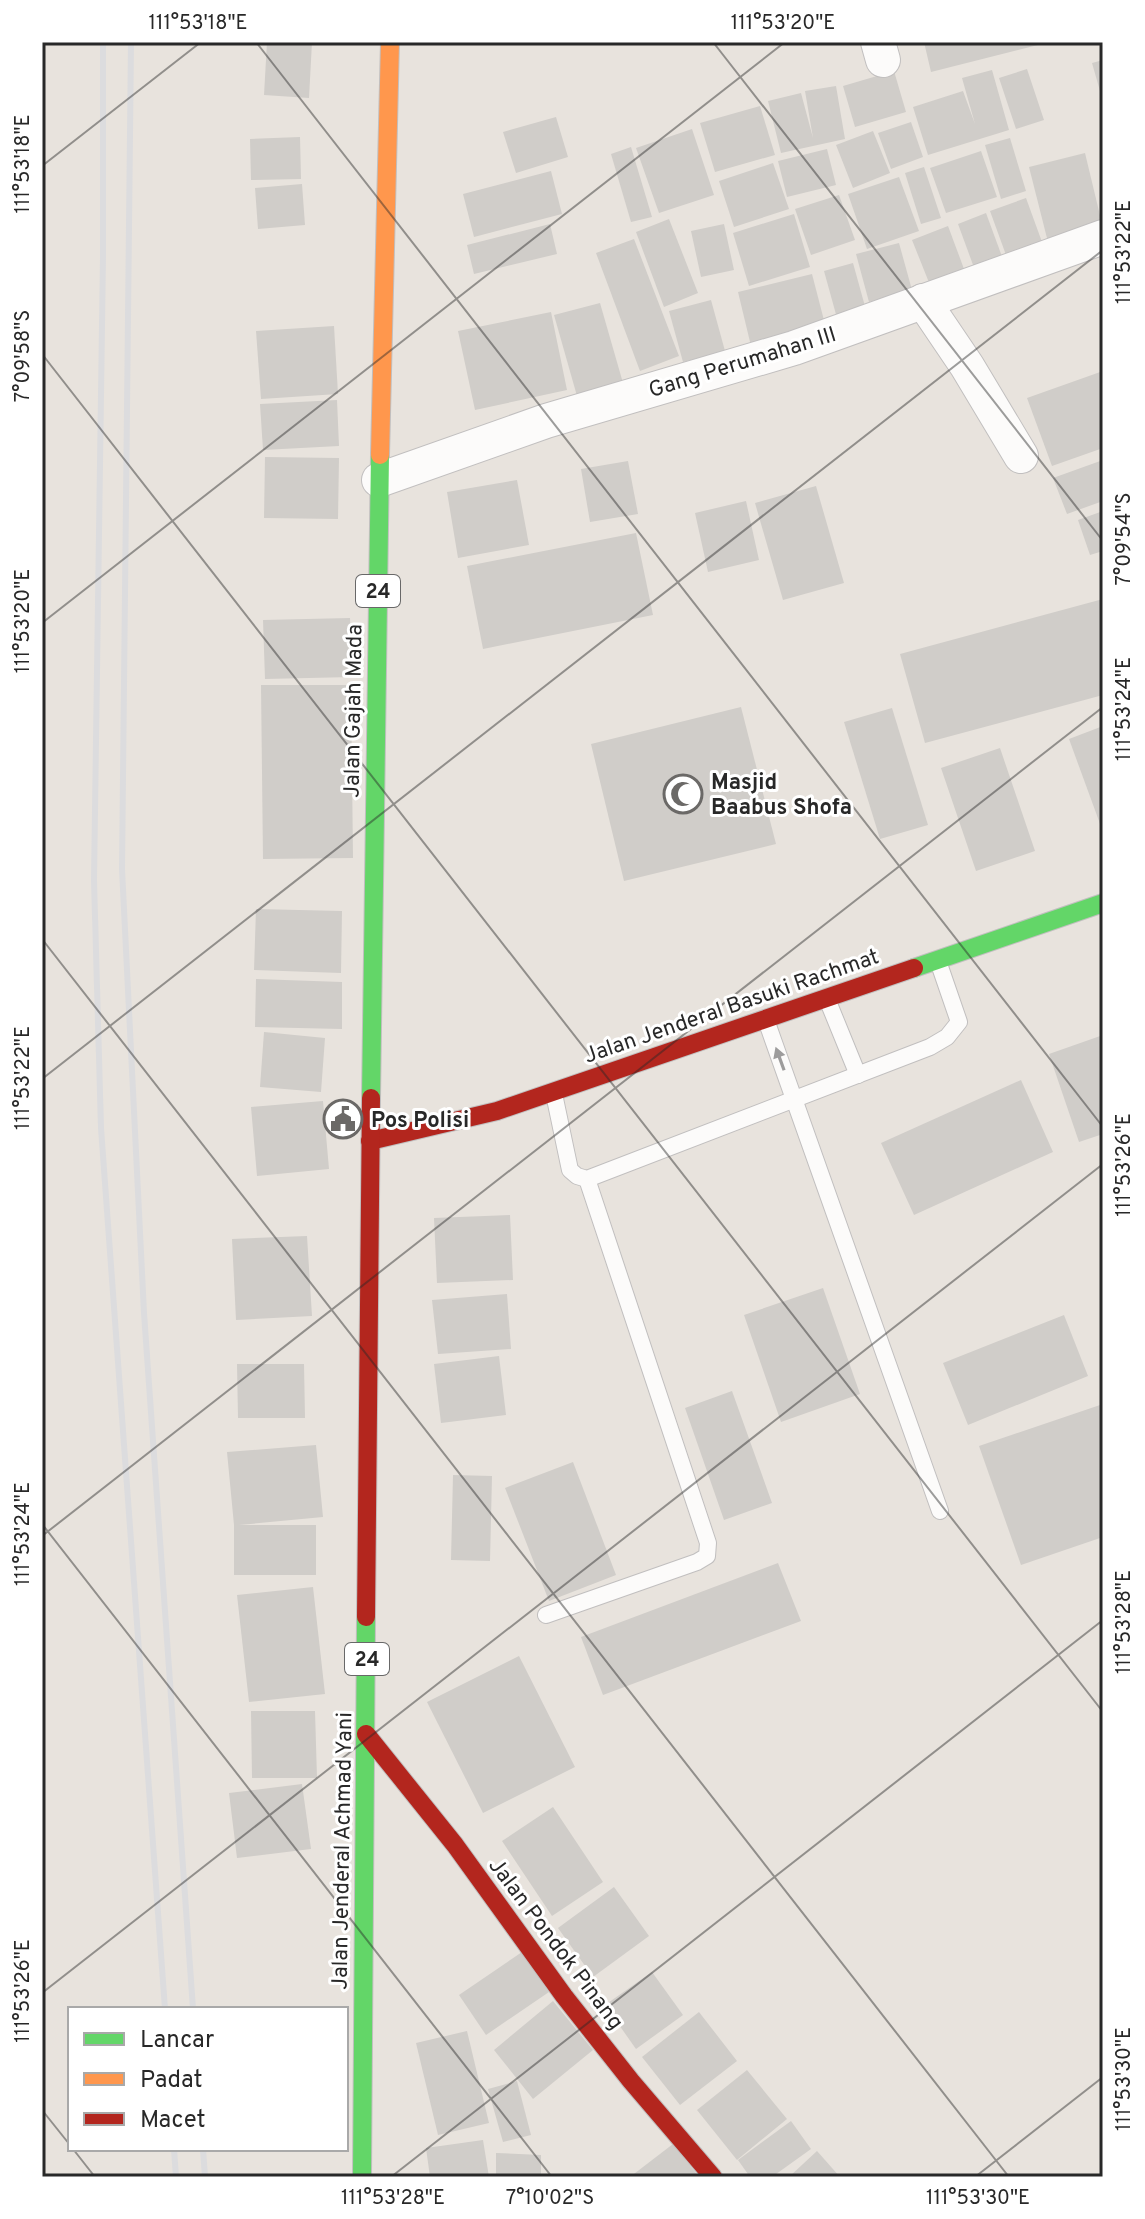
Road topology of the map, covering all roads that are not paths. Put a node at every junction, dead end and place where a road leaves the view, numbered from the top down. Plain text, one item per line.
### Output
1 (390, 42) edge
2 (1103, 237) edge
3 (923, 301) junction
4 (1021, 456) dead end
5 (379, 480) junction
6 (1103, 903) edge
7 (937, 959) junction
8 (826, 997) junction
9 (765, 1019) junction
10 (858, 1075) junction
11 (553, 1092) junction
12 (795, 1099) junction
13 (370, 1141) junction
14 (587, 1179) junction
15 (940, 1511) dead end
16 (546, 1615) dead end
17 (366, 1734) junction
18 (362, 2177) edge
19 (713, 2177) edge

1 - 5 main road, Jalan Gajah Mada / 24
2 - 3 street, Gang Perumahan III
3 - 4 street
3 - 5 street, Gang Perumahan III
5 - 13 main road, Jalan Gajah Mada / 24
6 - 7 main road, Jalan Jenderal Basuki Rachmat
7 - 8 main road, Jalan Jenderal Basuki Rachmat
7 - 10 lane
8 - 9 main road, Jalan Jenderal Basuki Rachmat
8 - 10 lane
9 - 11 main road, Jalan Jenderal Basuki Rachmat
12 -> 9 lane
10 - 12 lane
11 - 13 main road, Jalan Jenderal Basuki Rachmat
11 - 14 lane
12 - 14 lane
12 - 15 lane
13 - 17 main road, Jalan Jenderal Achmad Yani / 24
14 - 16 lane
17 - 18 main road, Jalan Jenderal Achmad Yani / 24
17 - 19 main road, Jalan Pondok Pinang

